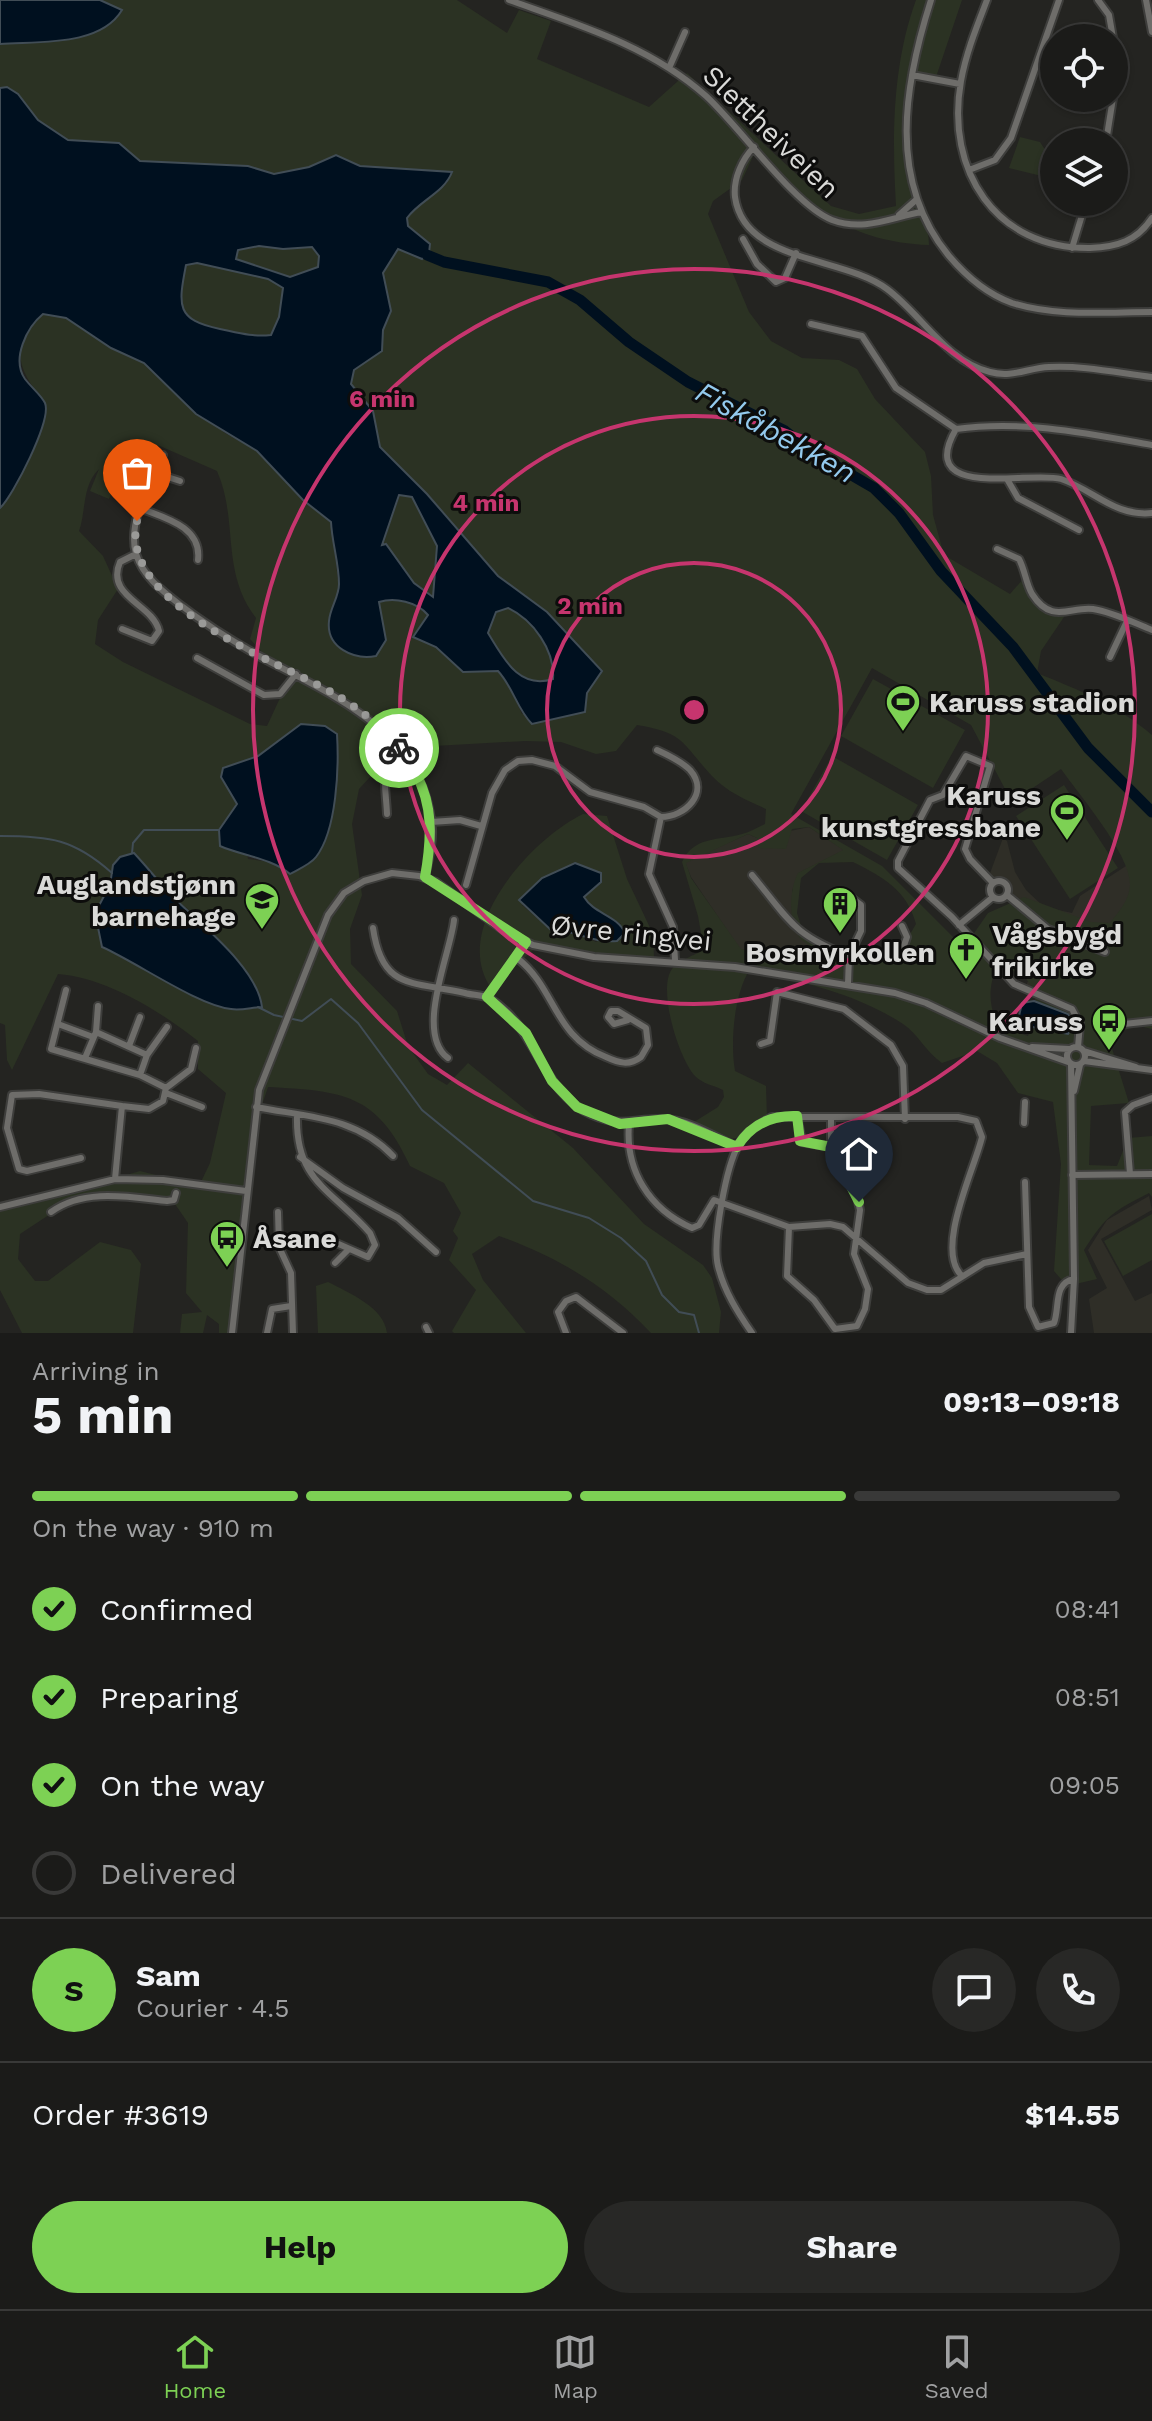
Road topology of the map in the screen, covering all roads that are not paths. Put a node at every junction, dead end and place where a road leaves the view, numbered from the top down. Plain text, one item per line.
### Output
1 (509, 0) edge
2 (931, 0) edge
3 (987, 0) edge
4 (1059, 0) edge
5 (1098, 0) edge
6 (1146, 0) edge
7 (1111, 24) edge
8 (685, 32) dead end
9 (1152, 32) edge
10 (669, 68) junction
11 (912, 75) junction
12 (960, 84) junction
13 (754, 147) junction
14 (969, 170) junction
15 (917, 199) junction
16 (922, 212) junction
17 (1082, 216) edge
18 (1152, 218) edge
19 (893, 219) junction
20 (743, 239) dead end
21 (1072, 248) junction
22 (796, 253) junction
23 (1152, 312) edge
24 (811, 324) dead end
25 (1152, 377) edge
26 (956, 429) junction
27 (1152, 445) edge
28 (163, 455) dead end
29 (155, 473) junction
30 (1007, 479) junction
31 (180, 481) dead end
32 (142, 509) junction
33 (1152, 513) edge
34 (1079, 530) dead end
35 (997, 549) dead end
36 (136, 554) junction
37 (198, 560) dead end
38 (1127, 621) junction
39 (122, 629) dead end
40 (1152, 630) edge
41 (1110, 657) dead end
42 (197, 658) dead end
43 (296, 674) junction
44 (398, 747) junction
45 (657, 750) dead end
46 (387, 814) dead end
47 (661, 817) junction
48 (431, 822) junction
49 (481, 826) junction
50 (752, 875) dead end
51 (425, 877) junction
52 (993, 883) junction
53 (466, 885) dead end
54 (1007, 895) junction
55 (849, 896) dead end
56 (993, 897) junction
57 (454, 920) dead end
58 (959, 925) junction
59 (902, 926) dead end
60 (373, 928) dead end
61 (526, 942) junction
62 (1105, 952) dead end
63 (849, 956) junction
64 (517, 958) junction
65 (675, 960) junction
66 (848, 984) junction
67 (437, 987) junction
68 (66, 990) dead end
69 (487, 997) junction
70 (98, 1006) dead end
71 (140, 1017) dead end
72 (628, 1020) dead end
73 (1152, 1021) edge
74 (58, 1024) junction
75 (1124, 1024) dead end
76 (167, 1027) dead end
77 (94, 1035) junction
78 (1013, 1042) junction
79 (761, 1044) dead end
80 (129, 1046) junction
81 (196, 1048) dead end
82 (1069, 1049) junction
83 (1081, 1049) junction
84 (147, 1055) junction
85 (85, 1058) junction
86 (448, 1058) dead end
87 (1069, 1063) junction
88 (1082, 1063) junction
89 (1140, 1068) junction
90 (1152, 1070) edge
91 (140, 1075) junction
92 (166, 1090) junction
93 (1152, 1098) edge
94 (1025, 1102) dead end
95 (122, 1106) junction
96 (1071, 1106) junction
97 (202, 1107) dead end
98 (256, 1107) junction
99 (297, 1115) junction
100 (797, 1116) junction
101 (831, 1118) junction
102 (905, 1119) junction
103 (1024, 1123) dead end
104 (629, 1124) junction
105 (737, 1147) junction
106 (831, 1147) junction
107 (393, 1156) dead end
108 (300, 1157) junction
109 (81, 1158) dead end
110 (1130, 1174) junction
111 (1152, 1174) edge
112 (1072, 1175) junction
113 (115, 1179) junction
114 (1025, 1182) dead end
115 (246, 1191) junction
116 (176, 1193) dead end
117 (724, 1202) junction
118 (0, 1207) edge
119 (51, 1212) dead end
120 (278, 1212) dead end
121 (789, 1227) junction
122 (858, 1237) junction
123 (334, 1242) dead end
124 (348, 1250) junction
125 (436, 1252) dead end
126 (1027, 1254) junction
127 (335, 1263) dead end
128 (961, 1275) junction
129 (1074, 1279) junction
130 (291, 1306) junction
131 (232, 1333) edge
132 (267, 1333) edge
133 (293, 1333) edge
134 (566, 1333) edge
135 (623, 1333) edge
136 (752, 1333) edge
137 (1071, 1333) edge

1 - 10 street, Slettheiveien
2 - 11 street
3 - 12 street
4 - 14 street
5 - 7 street
6 - 9 street
8 - 10 street, Slettheiveien
10 - 13 street, Slettheiveien
11 - 12 street
11 - 15 street
12 - 14 street
13 - 19 street, Slettheiveien
13 - 22 street
14 - 21 street
15 - 16 street
15 - 19 street
16 - 19 street, Slettheiveien
16 - 23 street
17 - 21 street
18 - 21 street
20 - 22 street
22 - 25 street
24 - 26 street
26 - 27 street
26 - 30 street
28 - 29 street
29 - 31 street
29 - 32 street
30 - 33 street
30 - 34 street
32 - 36 street
32 - 37 street
35 - 38 street
36 - 39 street
36 - 43 street
38 - 40 street
38 - 41 street
42 - 43 street
43 - 44 street
44 - 46 street
44 - 48 street
45 - 47 street
47 - 49 street
47 - 65 street
48 - 49 street
48 - 51 street
49 - 53 street
50 - 63 street
51 - 61 street, Øvre ringvei
51 - 98 street, Øvre ringvei
52 - 54 street
52 - 56 street
52 - 58 street
54 - 56 street
54 - 62 street
55 - 63 street
56 - 58 street
57 - 67 street
58 - 83 street
59 - 63 street
60 - 67 street
61 - 64 street
61 - 65 street, Øvre ringvei
63 - 66 street
64 - 69 street
64 - 72 street
65 - 66 street, Øvre ringvei
66 - 78 street, Øvre ringvei
67 - 69 street
67 - 86 street
68 - 74 street
69 - 104 street
70 - 77 street
71 - 80 street
73 - 75 street
74 - 77 street
74 - 85 street
76 - 84 street
77 - 80 street
77 - 85 street
78 - 82 street, Øvre ringvei
78 - 87 street, Øvre ringvei
79 - 102 street
80 - 84 street
81 - 92 street
82 - 83 street, Øvre ringvei
82 - 87 street
83 - 88 street
83 - 89 street
84 - 91 street
85 - 91 street
87 - 88 street, Øvre ringvei
87 - 96 street
88 - 89 street, Øvre ringvei
88 - 96 street
89 - 90 street
91 - 92 street
92 - 95 street
92 - 97 street
93 - 110 street
94 - 103 street
95 - 109 street
95 - 113 street
96 - 112 street
98 - 99 street
98 - 115 street, Øvre ringvei
99 - 107 street
99 - 108 street
100 - 101 street
100 - 105 street
100 - 106 street
101 - 102 street
101 - 106 street
102 - 128 street
104 - 105 street
104 - 117 street
105 - 117 street
106 - 122 street
108 - 124 street
108 - 125 street
110 - 111 street
110 - 112 street
112 - 129 street
113 - 115 street
113 - 118 street
114 - 126 street
115 - 131 street, Øvre ringvei
116 - 119 street
117 - 121 street
117 - 136 street
120 - 130 street
121 - 122 street
121 - 122 street
122 - 128 street
123 - 124 street
124 - 127 street
126 - 128 street
126 - 129 street
129 - 137 street
130 - 132 street
130 - 133 street
134 - 135 street

